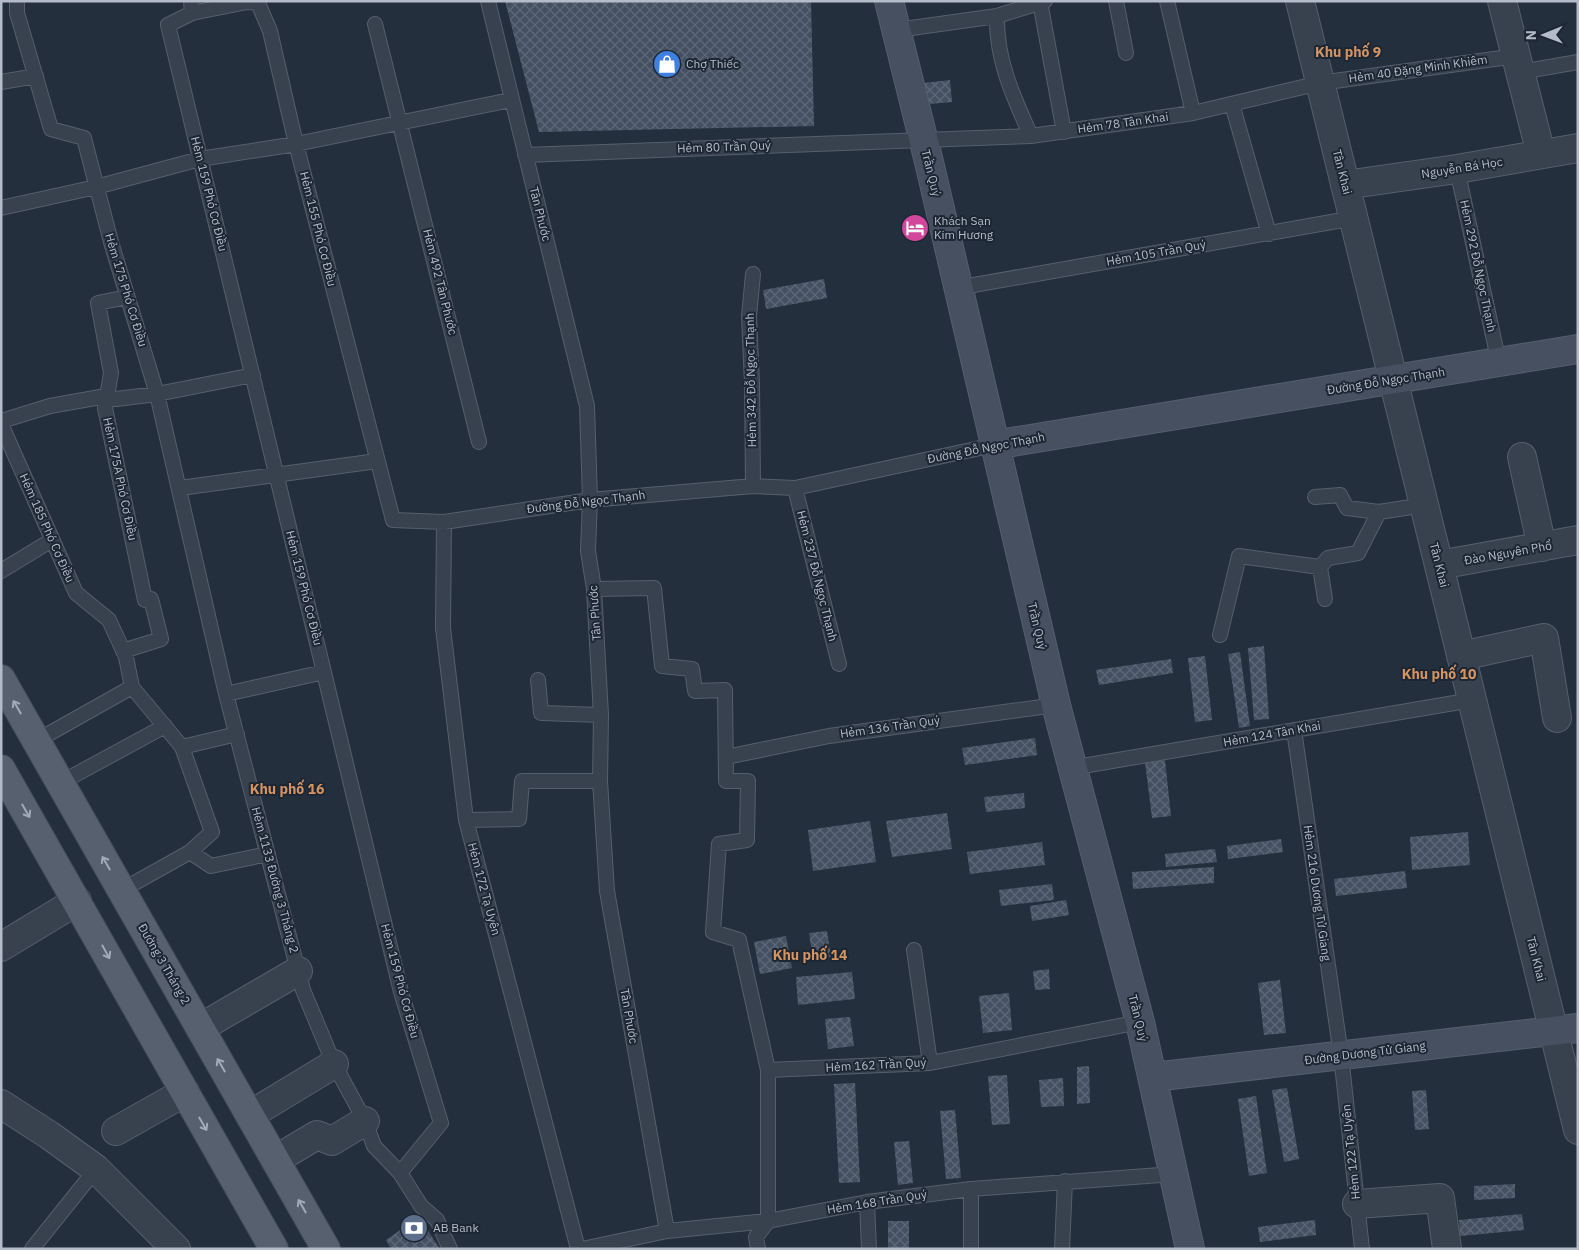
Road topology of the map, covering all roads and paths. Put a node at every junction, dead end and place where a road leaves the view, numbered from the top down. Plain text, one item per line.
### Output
1 (17, 1) edge
2 (488, 1) edge
3 (889, 1) edge
4 (1116, 1) edge
5 (1167, 1) edge
6 (1300, 1) edge
7 (1502, 1) edge
8 (1042, 2) edge
9 (1018, 5) edge
10 (191, 7) edge
11 (997, 16) junction
12 (375, 24) dead end
13 (898, 30) junction
14 (1126, 53) dead end
15 (1578, 62) edge
16 (1518, 64) junction
17 (36, 76) junction
18 (1, 82) edge
19 (1320, 82) junction
20 (510, 100) junction
21 (1232, 104) junction
22 (1193, 113) junction
23 (400, 121) junction
24 (1064, 132) junction
25 (1031, 136) junction
26 (922, 139) junction
27 (296, 144) junction
28 (1578, 148) edge
29 (1541, 154) junction
30 (525, 155) junction
31 (200, 159) junction
32 (1457, 169) junction
33 (1345, 185) junction
34 (96, 187) junction
35 (1, 208) edge
36 (1354, 218) junction
37 (1269, 234) junction
38 (753, 274) dead end
39 (957, 288) junction
40 (127, 297) junction
41 (1578, 349) edge
42 (1499, 363) junction
43 (253, 375) junction
44 (1393, 380) junction
45 (157, 394) junction
46 (106, 396) junction
47 (1, 422) edge
48 (479, 442) dead end
49 (6, 445) edge
50 (994, 445) junction
51 (1522, 457) dead end
52 (376, 461) junction
53 (276, 474) junction
54 (753, 486) junction
55 (180, 488) junction
56 (795, 488) junction
57 (1315, 497) dead end
58 (590, 500) junction
59 (1424, 505) junction
60 (1379, 512) junction
61 (393, 520) joint
62 (444, 522) junction
63 (52, 540) junction
64 (1578, 540) edge
65 (1542, 547) junction
66 (1439, 565) junction
67 (1320, 567) junction
68 (1, 571) edge
69 (594, 589) junction
70 (1325, 599) dead end
71 (206, 604) joint
72 (1220, 635) dead end
73 (123, 651) junction
74 (1461, 656) junction
75 (838, 664) dead end
76 (324, 672) junction
77 (1, 680) edge
78 (538, 680) dead end
79 (132, 687) junction
80 (226, 694) junction
81 (1472, 700) junction
82 (1056, 705) junction
83 (601, 715) junction
84 (1557, 718) dead end
85 (165, 726) junction
86 (1294, 730) junction
87 (237, 734) junction
88 (36, 741) junction
89 (182, 747) junction
90 (726, 757) junction
91 (1072, 768) junction
92 (1, 769) edge
93 (600, 781) junction
94 (60, 783) junction
95 (466, 820) junction
96 (190, 852) junction
97 (268, 854) junction
98 (122, 890) junction
99 (77, 901) junction
100 (1, 947) edge
101 (914, 950) dead end
102 (298, 971) junction
103 (1140, 1022) junction
104 (200, 1028) junction
105 (1566, 1029) edge
106 (1341, 1055) junction
107 (930, 1062) junction
108 (334, 1064) junction
109 (768, 1070) junction
110 (1153, 1077) junction
111 (185, 1092) junction
112 (1, 1104) edge
113 (250, 1115) junction
114 (365, 1121) junction
115 (1578, 1130) edge
116 (116, 1131) dead end
117 (276, 1160) junction
118 (96, 1170) junction
119 (400, 1173) junction
120 (1174, 1174) junction
121 (1065, 1181) junction
122 (971, 1189) junction
123 (867, 1202) junction
124 (1357, 1204) junction
125 (768, 1221) junction
126 (667, 1232) junction
127 (32, 1249) edge
128 (176, 1249) edge
129 (274, 1249) edge
130 (326, 1249) edge
131 (450, 1249) edge
132 (580, 1249) edge
133 (758, 1249) edge
134 (869, 1249) edge
135 (971, 1249) edge
136 (1062, 1249) edge
137 (1190, 1249) edge
138 (1362, 1249) edge
139 (1447, 1249) edge

1 - 17 lane, Hẻm 175 Phó Cơ Điều
2 - 20 lane, Tân Phước
3 - 13 street, Trần Quý
4 - 14 lane
5 - 22 lane
6 - 19 street, Tân Khai
7 - 16 street
8 - 9 lane
8 - 24 lane
9 - 11 lane
10 - 27 lane, Hẻm 155 Phó Cơ Điều
10 - 31 lane, Hẻm 159 Phó Cơ Điều
11 - 13 lane
11 - 25 lane
12 - 23 lane, Hẻm 492 Tân Phước
13 - 26 street, Trần Quý
15 - 16 lane, Hẻm 40 Đặng Minh Khiêm
16 - 19 lane, Hẻm 40 Đặng Minh Khiêm
16 - 29 street
17 - 18 lane
17 - 34 lane, Hẻm 175 Phó Cơ Điều
19 - 21 lane, Hẻm 78 Tân Khai
19 - 33 street, Tân Khai
20 - 23 lane
20 - 30 lane, Tân Phước
21 - 22 lane, Hẻm 78 Tân Khai
21 - 37 lane
22 - 24 lane, Hẻm 78 Tân Khai
23 - 27 lane
23 - 48 lane, Hẻm 492 Tân Phước
24 - 25 lane, Hẻm 78 Tân Khai
25 - 26 lane, Hẻm 78 Tân Khai
26 - 30 lane, Hẻm 80 Trần Quý
26 - 39 street, Trần Quý
27 - 31 lane
27 - 52 lane, Hẻm 155 Phó Cơ Điều
28 - 29 street, Nguyễn Bá Học
29 - 32 street, Nguyễn Bá Học
30 - 58 lane, Tân Phước
31 - 34 lane
31 - 43 lane, Hẻm 159 Phó Cơ Điều
32 - 33 street, Nguyễn Bá Học
32 - 42 lane, Hẻm 292 Đỗ Ngọc Thạnh
33 - 36 street, Tân Khai
34 - 35 lane
34 - 40 lane, Hẻm 175 Phó Cơ Điều
36 - 37 lane, Hẻm 105 Trần Quý
36 - 44 street, Tân Khai
37 - 39 lane, Hẻm 105 Trần Quý
38 - 54 lane, Hẻm 342 Đỗ Ngọc Thạnh
39 - 50 street, Trần Quý
40 - 45 lane, Hẻm 175 Phó Cơ Điều
40 - 46 lane, Hẻm 175A Phó Cơ Điều
41 - 42 street, Đường Đỗ Ngọc Thạnh
42 - 44 street, Đường Đỗ Ngọc Thạnh
43 - 45 lane
43 - 53 lane, Hẻm 159 Phó Cơ Điều
44 - 50 street, Đường Đỗ Ngọc Thạnh
44 - 59 street, Tân Khai
45 - 46 lane
45 - 55 lane, Hẻm 175 Phó Cơ Điều
46 - 47 lane
46 - 73 lane, Hẻm 175A Phó Cơ Điều
47 - 49 lane, Hẻm 185 Phó Cơ Điều
49 - 63 lane, Hẻm 185 Phó Cơ Điều
50 - 56 lane, Đường Đỗ Ngọc Thạnh
50 - 82 street, Trần Quý
51 - 65 street
52 - 53 lane
52 - 61 lane, Hẻm 155 Phó Cơ Điều
53 - 55 lane
53 - 76 lane, Hẻm 159 Phó Cơ Điều
54 - 56 lane, Đường Đỗ Ngọc Thạnh
54 - 58 lane, Đường Đỗ Ngọc Thạnh
55 - 71 lane, Hẻm 175 Phó Cơ Điều
56 - 75 lane, Hẻm 237 Đỗ Ngọc Thạnh
57 - 60 lane
58 - 62 lane, Đường Đỗ Ngọc Thạnh
58 - 69 lane, Tân Phước
59 - 60 lane
59 - 66 street, Tân Khai
60 - 67 lane
61 - 62 lane, Đường Đỗ Ngọc Thạnh
62 - 95 lane, Hẻm 172 Tạ Uyên
63 - 68 lane
63 - 73 lane, Hẻm 185 Phó Cơ Điều
64 - 65 street, Đào Nguyên Phổ
65 - 66 street, Đào Nguyên Phổ
66 - 74 street, Tân Khai
67 - 70 lane
67 - 72 lane
69 - 83 lane, Tân Phước
69 - 90 lane
71 - 80 lane, Hẻm 1133 Đường 3 Tháng 2
73 - 79 lane
74 - 81 street, Tân Khai
74 - 84 street
76 - 80 lane
76 - 119 lane, Hẻm 159 Phó Cơ Điều
88 -> 77 main road, Đường 3 Tháng 2
78 - 83 lane
79 - 85 lane
79 - 88 lane
80 - 87 lane, Hẻm 1133 Đường 3 Tháng 2
81 - 86 lane, Hẻm 124 Tân Khai
81 - 105 street, Tân Khai
82 - 90 lane, Hẻm 136 Trần Quý
82 - 91 street, Trần Quý
83 - 93 lane, Tân Phước
85 - 89 lane
85 - 94 lane
86 - 91 lane, Hẻm 124 Tân Khai
86 - 106 lane, Hẻm 216 Dương Tử Giang
87 - 89 lane
87 - 97 lane, Hẻm 1133 Đường 3 Tháng 2
88 - 94 main road, Đường 3 Tháng 2
89 - 96 lane
90 - 109 lane
91 - 103 street, Trần Quý
92 -> 99 main road
93 - 95 lane
93 - 126 lane, Tân Phước
98 -> 94 main road, Đường 3 Tháng 2
95 - 132 lane, Hẻm 172 Tạ Uyên
96 - 97 lane
96 - 98 lane
97 - 102 lane, Hẻm 1133 Đường 3 Tháng 2
98 - 104 main road, Đường 3 Tháng 2
99 - 100 street
99 -> 111 main road
101 - 107 lane
102 - 104 street
102 - 108 lane, Hẻm 1133 Đường 3 Tháng 2
103 - 107 lane, Hẻm 162 Trần Quý
103 - 110 street, Trần Quý
113 -> 104 main road, Đường 3 Tháng 2
105 - 106 street, Đường Dương Tử Giang
105 - 115 street, Tân Khai
106 - 110 street, Đường Dương Tử Giang
106 - 124 lane, Hẻm 122 Tạ Uyên
107 - 109 lane, Hẻm 162 Trần Quý
108 - 113 street
108 - 114 lane, Hẻm 1133 Đường 3 Tháng 2
109 - 125 lane
110 - 120 street, Trần Quý
111 - 116 street
111 -> 129 main road
112 - 118 street
113 - 117 main road, Đường 3 Tháng 2
114 - 117 street
114 - 119 lane, Hẻm 1133 Đường 3 Tháng 2
130 -> 117 main road, Đường 3 Tháng 2
118 - 127 lane
118 - 128 street
119 - 131 lane, Hẻm 1133 Đường 3 Tháng 2
120 - 121 lane, Hẻm 168 Trần Quý
120 - 137 street, Trần Quý
121 - 122 lane, Hẻm 168 Trần Quý
121 - 136 lane
122 - 123 lane, Hẻm 168 Trần Quý
122 - 135 lane
123 - 125 lane, Hẻm 168 Trần Quý
123 - 134 lane
124 - 138 lane, Hẻm 122 Tạ Uyên
124 - 139 street
125 - 126 lane, Hẻm 168 Trần Quý
125 - 133 lane
126 - 132 lane, Hẻm 168 Trần Quý

